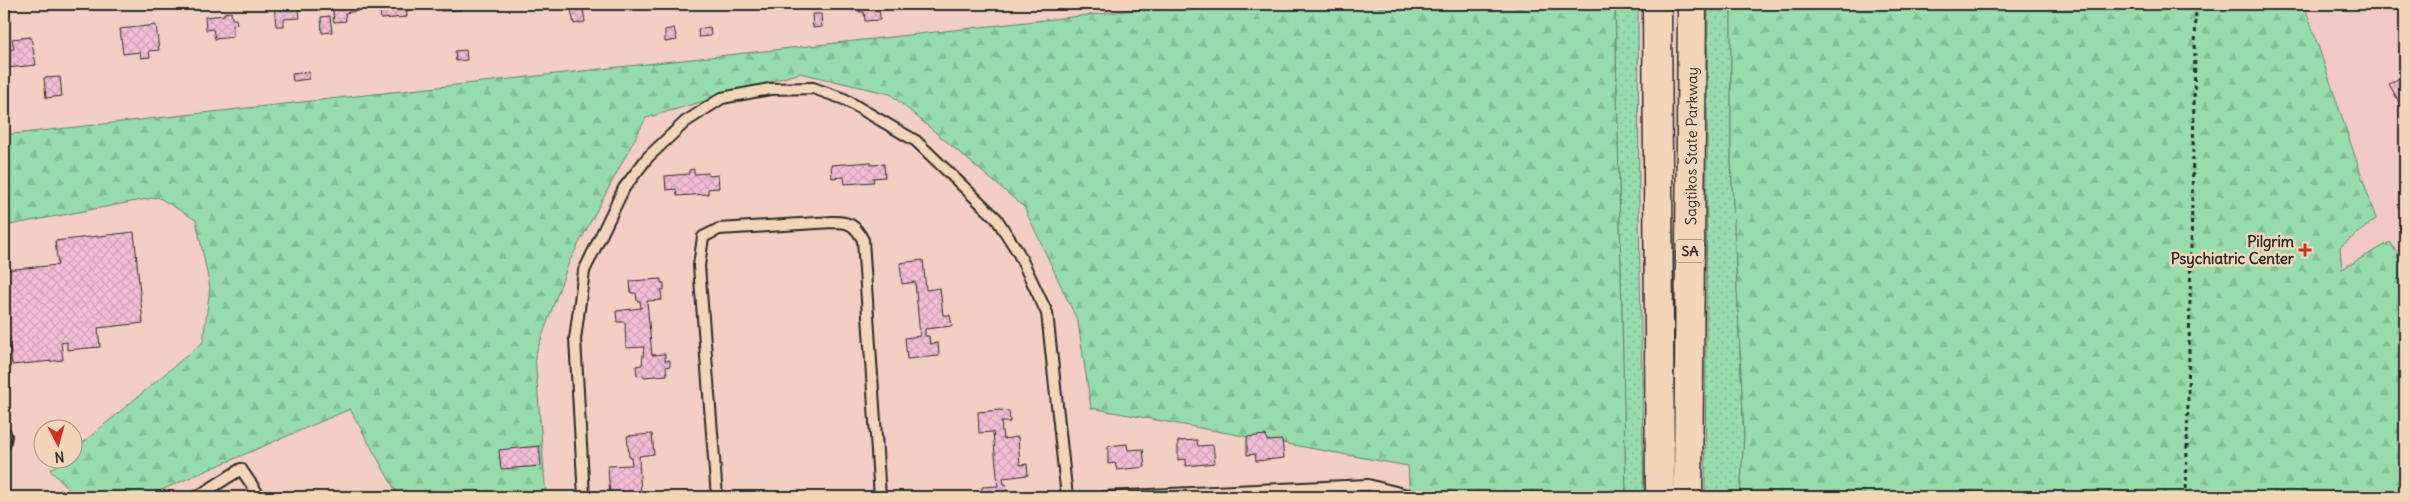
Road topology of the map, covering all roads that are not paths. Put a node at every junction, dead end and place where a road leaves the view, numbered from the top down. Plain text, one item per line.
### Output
1 (1657, 4) edge
2 (1692, 4) edge
3 (4, 432) edge
4 (4, 446) edge
5 (197, 497) edge
6 (260, 497) edge
7 (584, 497) edge
8 (716, 497) edge
9 (880, 497) edge
10 (1068, 497) edge
11 (1106, 497) edge
12 (1414, 497) edge
13 (1660, 497) edge
14 (1688, 497) edge

1 - 13 highway, SA
2 - 14 highway, Sagtikos State Parkway / SA
3 - 4 lane
5 - 6 lane
7 - 10 lane
8 - 9 lane
11 - 12 lane

